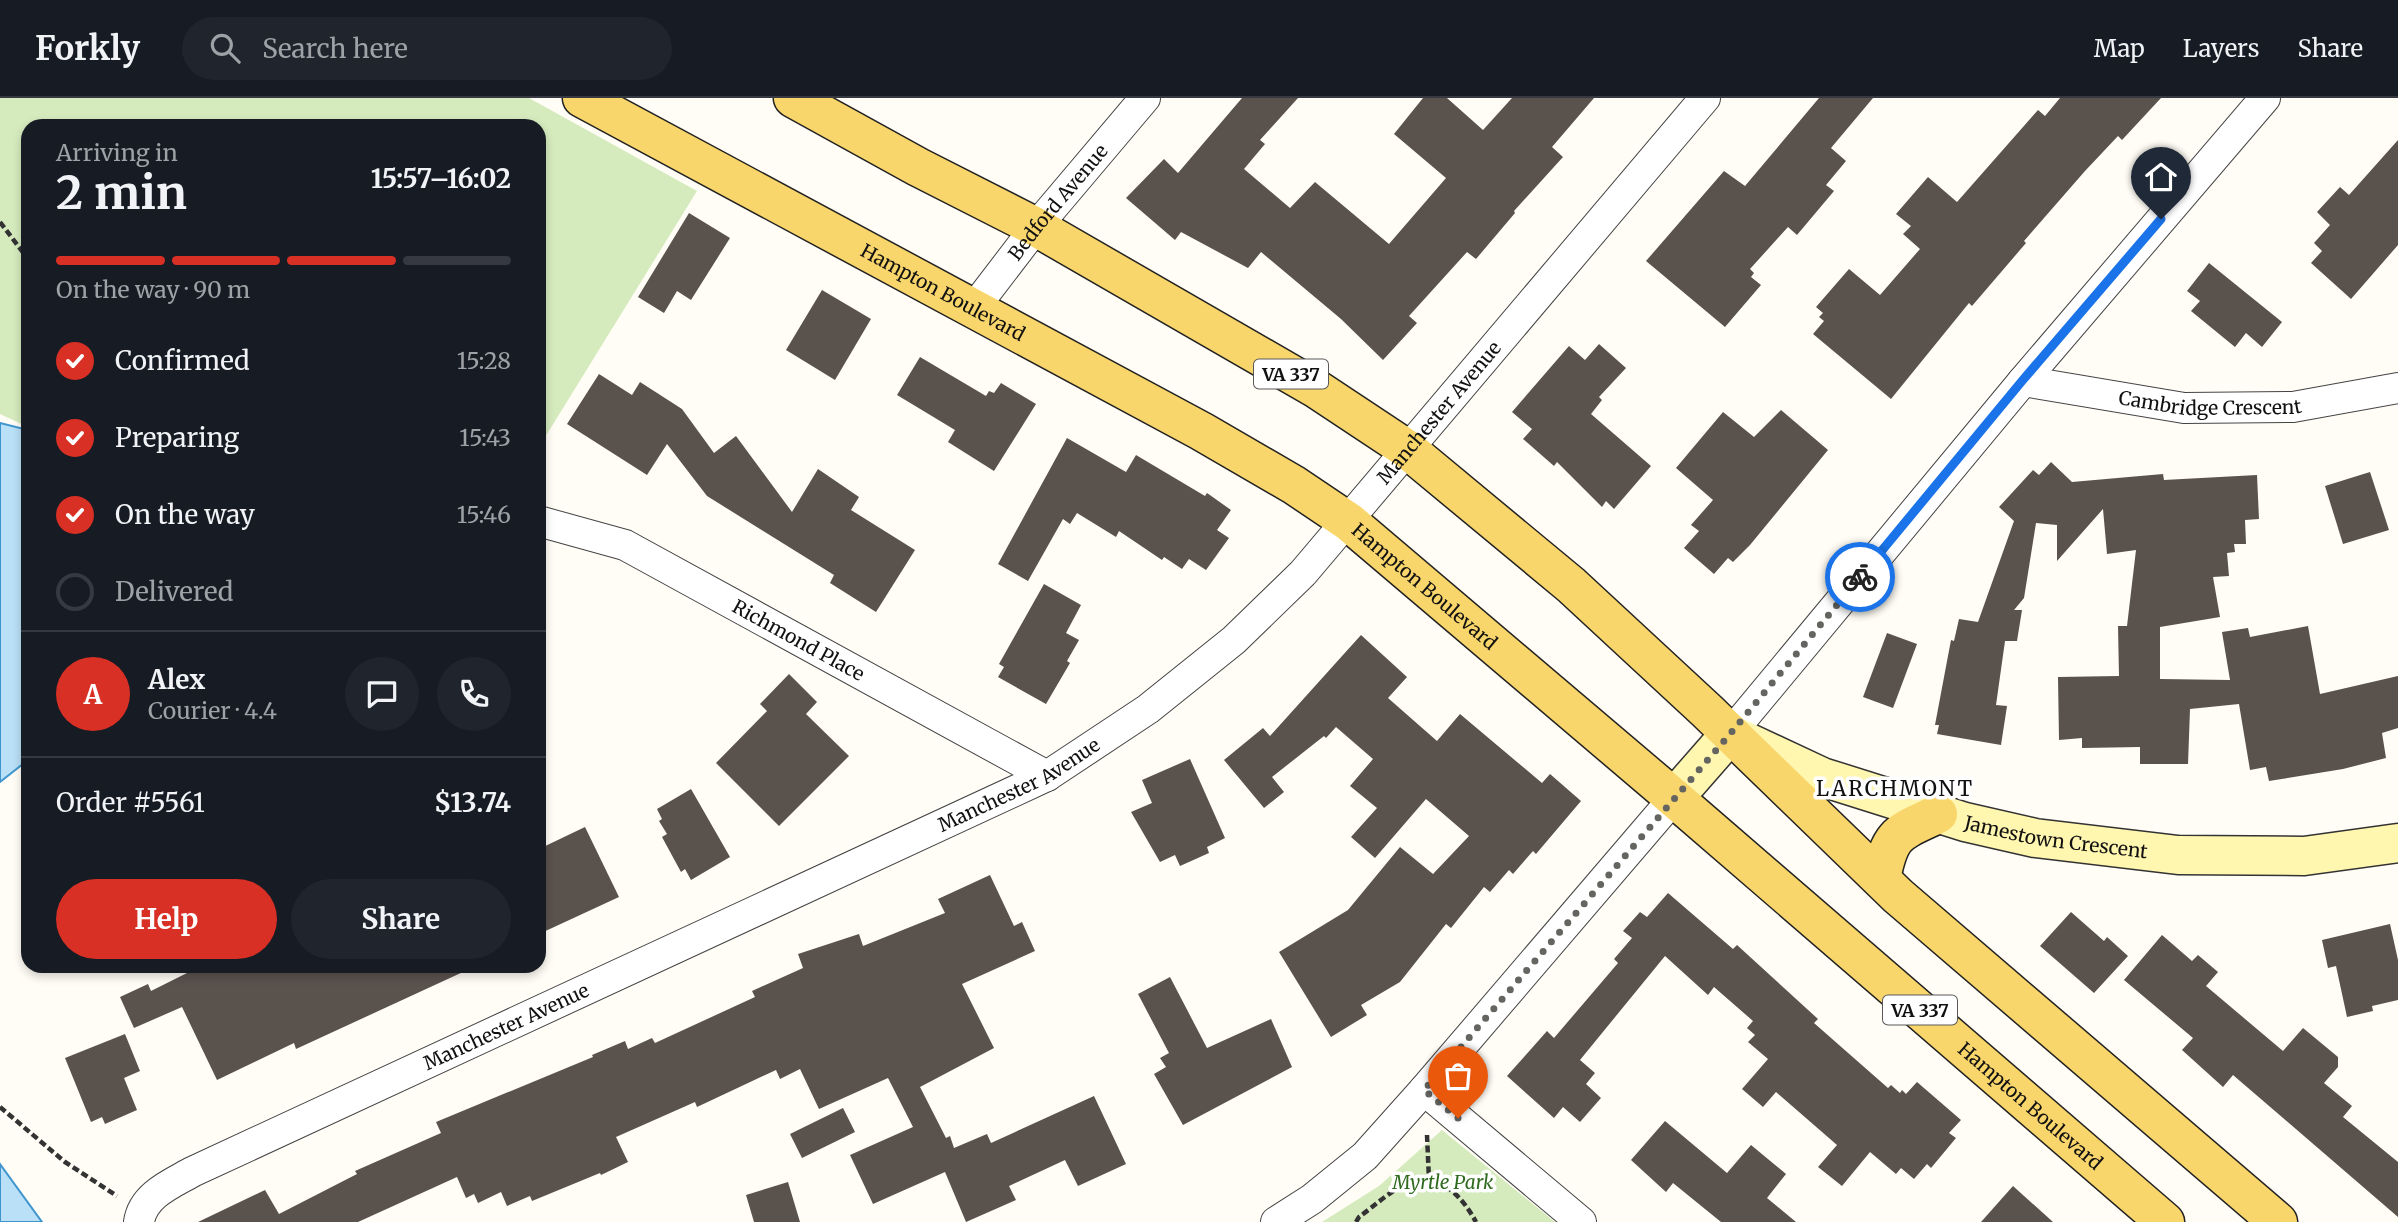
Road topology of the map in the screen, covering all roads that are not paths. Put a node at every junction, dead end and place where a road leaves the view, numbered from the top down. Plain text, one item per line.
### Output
1 (583, 98) edge
2 (793, 98) edge
3 (1145, 98) edge
4 (1705, 98) edge
5 (2265, 98) edge
6 (622, 107) edge
7 (1036, 227) junction
8 (974, 308) junction
9 (2022, 381) junction
10 (2398, 388) edge
11 (1407, 449) junction
12 (1349, 522) junction
13 (546, 523) edge
14 (1730, 734) junction
15 (1047, 776) junction
16 (1674, 798) junction
17 (1938, 814) junction
18 (2398, 843) edge
19 (1881, 879) junction
20 (1424, 1090) junction
21 (140, 1218) edge
22 (1276, 1222) edge
23 (1581, 1222) edge
24 (2165, 1222) edge
25 (2278, 1222) edge

1 - 6 main road, Hampton Boulevard / VA 337
2 - 7 main road, VA 337
3 - 7 street, Bedford Avenue
4 - 11 street, Manchester Avenue
5 - 9 street
6 - 8 main road, Hampton Boulevard / VA 337
7 - 8 street, Bedford Avenue
7 - 11 main road, VA 337
8 - 12 main road, Hampton Boulevard / VA 337
9 - 10 street, Cambridge Crescent
9 - 14 street
11 - 12 street, Manchester Avenue
11 - 14 main road, VA 337
12 - 15 street, Manchester Avenue
12 - 16 main road, Hampton Boulevard / VA 337
13 - 15 street, Richmond Place
14 - 16 main road
14 - 17 main road, Jamestown Crescent
14 - 19 main road, VA 337
15 - 21 street, Manchester Avenue
16 - 20 street
16 - 24 main road, Hampton Boulevard / VA 337
17 - 18 main road, Jamestown Crescent
17 - 19 main road
19 - 25 main road, VA 337
20 - 22 street
20 - 23 street

